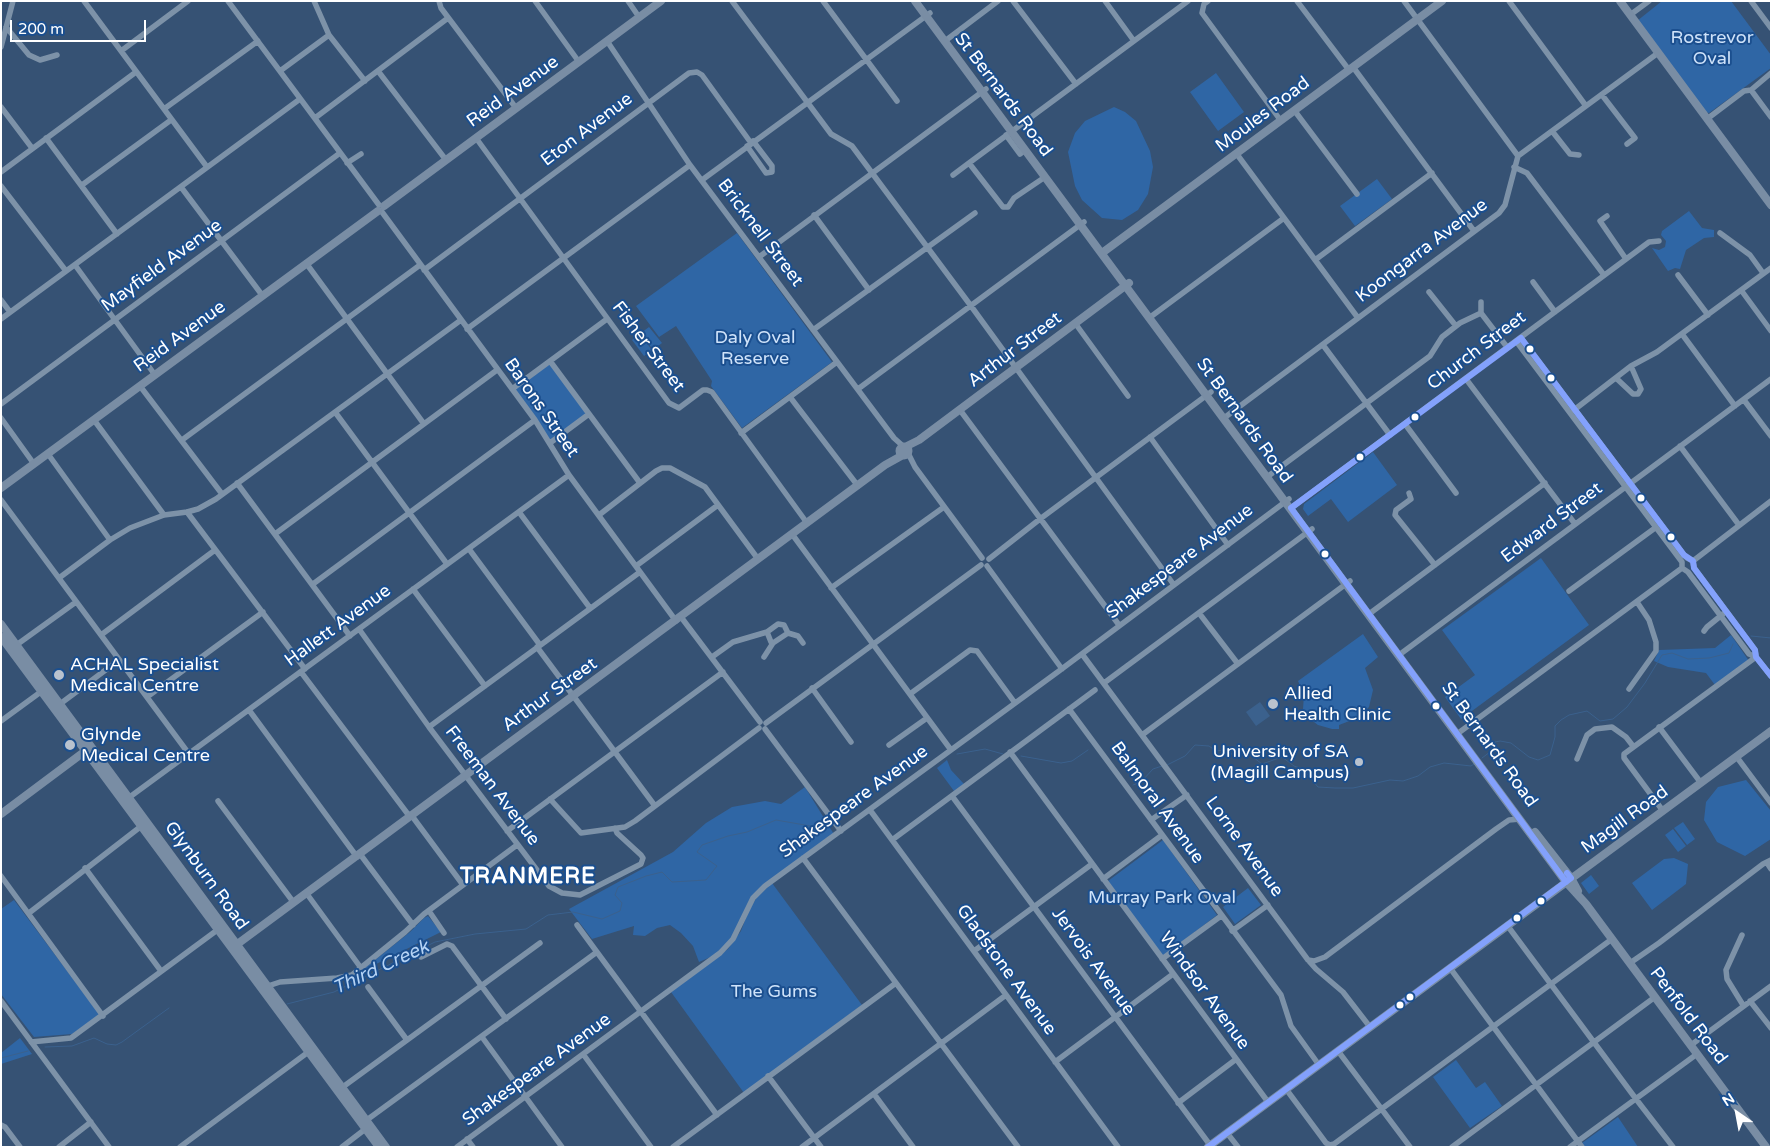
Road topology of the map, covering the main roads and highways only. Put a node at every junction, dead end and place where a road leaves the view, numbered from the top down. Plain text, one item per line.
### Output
1 (661, 1) edge
2 (916, 1) edge
3 (921, 1) edge
4 (1442, 1) edge
5 (1620, 1) edge
6 (928, 14) junction
7 (1011, 131) junction
8 (1771, 205) edge
9 (1082, 223) junction
10 (1104, 252) junction
11 (1128, 284) junction
12 (1, 488) edge
13 (2, 632) edge
14 (14, 647) junction
15 (1771, 731) edge
16 (89, 749) junction
17 (1473, 752) junction
18 (1, 814) edge
19 (145, 824) junction
20 (158, 836) junction
21 (163, 854) junction
22 (1568, 880) junction
23 (221, 928) junction
24 (250, 935) junction
25 (235, 946) junction
26 (244, 953) junction
27 (311, 1050) junction
28 (366, 1125) junction
29 (1766, 1144) edge
30 (1209, 1146) edge
31 (379, 1147) edge
32 (386, 1147) edge

1 - 12 main road, Reid Avenue
2 - 6 main road, St Bernards Road
3 - 6 main road, St Bernards Road
4 - 10 main road, Moules Road
5 - 8 main road
6 - 7 main road, St Bernards Road
7 - 9 main road, St Bernards Road
7 - 9 main road, St Bernards Road
9 - 10 main road, St Bernards Road
10 - 11 main road, St Bernards Road
11 - 17 main road, St Bernards Road
11 - 24 main road, Arthur Street
13 - 14 main road, Glynburn Road
14 - 16 main road, Glynburn Road
14 - 16 main road, Glynburn Road
15 - 22 main road, Magill Road
16 - 18 main road
16 - 19 main road, Glynburn Road
17 - 22 main road, St Bernards Road
17 - 22 main road, St Bernards Road
19 - 20 main road, Glynburn Road
19 - 21 main road, Glynburn Road
20 - 21 main road
20 - 23 main road, Glynburn Road
21 - 23 main road, Glynburn Road
22 - 29 main road, Penfold Road
22 - 30 main road, Magill Road
23 - 25 main road, Glynburn Road
24 - 25 main road, Arthur Street
24 - 26 main road
25 - 26 main road, Glynburn Road
25 - 27 main road, Glynburn Road
26 - 27 main road, Glynburn Road
27 - 28 main road, Glynburn Road
28 - 31 main road, Glynburn Road
28 - 32 main road, Glynburn Road

